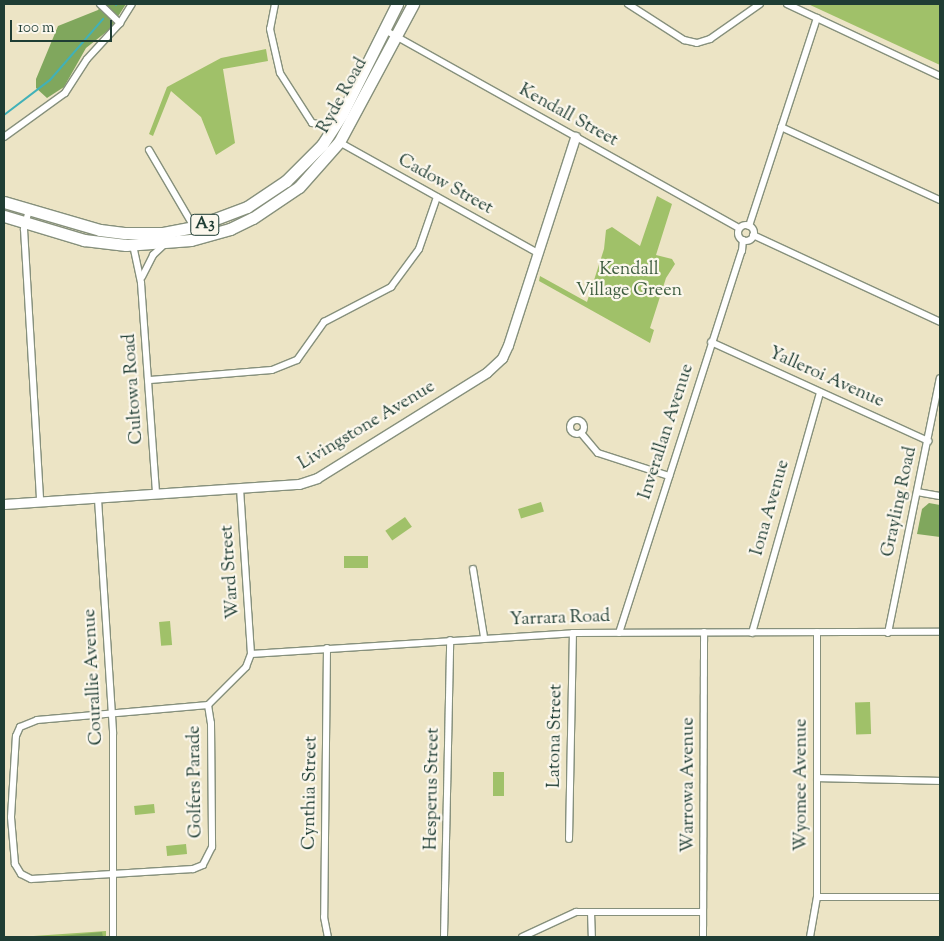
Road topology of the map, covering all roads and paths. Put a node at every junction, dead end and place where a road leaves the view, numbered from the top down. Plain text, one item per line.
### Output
1 (100, 4) edge
2 (132, 4) edge
3 (275, 4) edge
4 (397, 4) edge
5 (413, 4) edge
6 (628, 4) edge
7 (760, 4) edge
8 (787, 4) edge
9 (817, 18) junction
10 (120, 23) junction
11 (383, 29) junction
12 (395, 36) junction
13 (940, 76) edge
14 (334, 127) junction
15 (782, 127) junction
16 (4, 137) edge
17 (575, 137) junction
18 (339, 142) junction
19 (149, 150) dead end
20 (437, 198) junction
21 (940, 200) edge
22 (4, 202) edge
23 (29, 210) junction
24 (4, 216) edge
25 (24, 222) junction
26 (749, 226) junction
27 (194, 227) junction
28 (739, 228) junction
29 (753, 235) junction
30 (742, 240) junction
31 (165, 244) junction
32 (133, 245) junction
33 (538, 254) junction
34 (141, 283) junction
35 (940, 322) edge
36 (711, 342) junction
37 (940, 378) edge
38 (150, 380) junction
39 (820, 392) junction
40 (581, 433) dead end
41 (928, 441) junction
42 (669, 476) junction
43 (240, 489) junction
44 (917, 492) junction
45 (156, 493) junction
46 (940, 496) edge
47 (98, 498) junction
48 (40, 502) junction
49 (4, 504) edge
50 (473, 569) dead end
51 (704, 632) junction
52 (817, 632) junction
53 (888, 632) junction
54 (940, 632) edge
55 (573, 633) junction
56 (619, 633) junction
57 (752, 633) junction
58 (484, 637) junction
59 (450, 640) junction
60 (327, 648) junction
61 (251, 654) junction
62 (208, 705) junction
63 (110, 714) junction
64 (817, 778) junction
65 (940, 781) edge
66 (7, 817) edge
67 (569, 840) dead end
68 (114, 873) junction
69 (818, 897) junction
70 (940, 897) edge
71 (591, 912) junction
72 (704, 912) junction
73 (112, 937) edge
74 (328, 937) edge
75 (444, 937) edge
76 (522, 937) edge
77 (592, 937) edge
78 (703, 937) edge
79 (810, 937) edge

1 - 10 street
2 - 10 street
3 - 14 street
4 - 11 highway, Ryde Road / A3
5 - 12 highway, Ryde Road / A3
6 - 7 street
8 - 9 street
9 - 13 street
9 - 15 street
10 - 16 street
11 - 12 street, Kendall Street
11 - 14 highway, Ryde Road / A3
12 - 17 street, Kendall Street
12 - 18 highway, Ryde Road / A3
14 - 27 highway, Ryde Road / A3
15 - 21 street
15 - 26 street
17 - 28 street, Kendall Street
17 - 33 street, Livingstone Avenue
18 - 20 street, Cadow Street
18 - 31 highway, Ryde Road / A3
19 - 27 street
20 - 33 street, Cadow Street
20 - 38 street
22 - 23 highway, Ryde Road / A3
23 - 25 street
23 - 27 highway, Ryde Road / A3
24 - 25 highway, Ryde Road / A3
25 - 32 highway, Ryde Road / A3
25 - 48 street
26 - 28 street
26 - 29 street
28 - 30 street
29 - 30 street
29 - 35 street
30 - 36 street, Inverallan Avenue
31 - 32 highway, Ryde Road / A3
31 - 34 street, Cultowa Road
32 - 34 street, Cultowa Road
33 - 43 street, Livingstone Avenue
34 - 38 street, Cultowa Road
36 - 39 street, Yalleroi Avenue
36 - 42 street, Inverallan Avenue
37 - 41 street, Grayling Road
38 - 45 street, Cultowa Road
39 - 41 street, Yalleroi Avenue
39 - 57 street, Iona Avenue
40 - 42 street
41 - 44 street, Grayling Road
42 - 56 street, Inverallan Avenue
43 - 45 street, Livingstone Avenue
43 - 61 street, Ward Street
44 - 46 street
44 - 53 street, Grayling Road
45 - 47 street, Livingstone Avenue
47 - 48 street, Livingstone Avenue
47 - 63 street, Courallie Avenue
48 - 49 street, Livingstone Avenue
50 - 58 street
51 - 56 street, Yarrara Road
51 - 57 street, Yarrara Road
51 - 72 street, Warrowa Avenue
52 - 53 street, Yarrara Road
52 - 57 street, Yarrara Road
52 - 64 street, Wyomee Avenue
53 - 54 street, Yarrara Road
55 - 56 street, Yarrara Road
55 - 58 street, Yarrara Road
55 - 67 street, Latona Street
58 - 59 street, Yarrara Road
59 - 60 street, Yarrara Road
59 - 75 street, Hesperus Street
60 - 61 street, Yarrara Road
60 - 74 street, Cynthia Street
61 - 62 street
62 - 63 street, Golfers Parade
62 - 68 street, Golfers Parade
63 - 66 street, Golfers Parade
63 - 68 street, Courallie Avenue
64 - 65 street
64 - 69 street, Wyomee Avenue
66 - 68 street, Golfers Parade
68 - 73 street, Courallie Avenue
69 - 70 street
69 - 79 street, Wyomee Avenue
71 - 72 street
71 - 76 street
71 - 77 street
72 - 78 street, Warrowa Avenue

